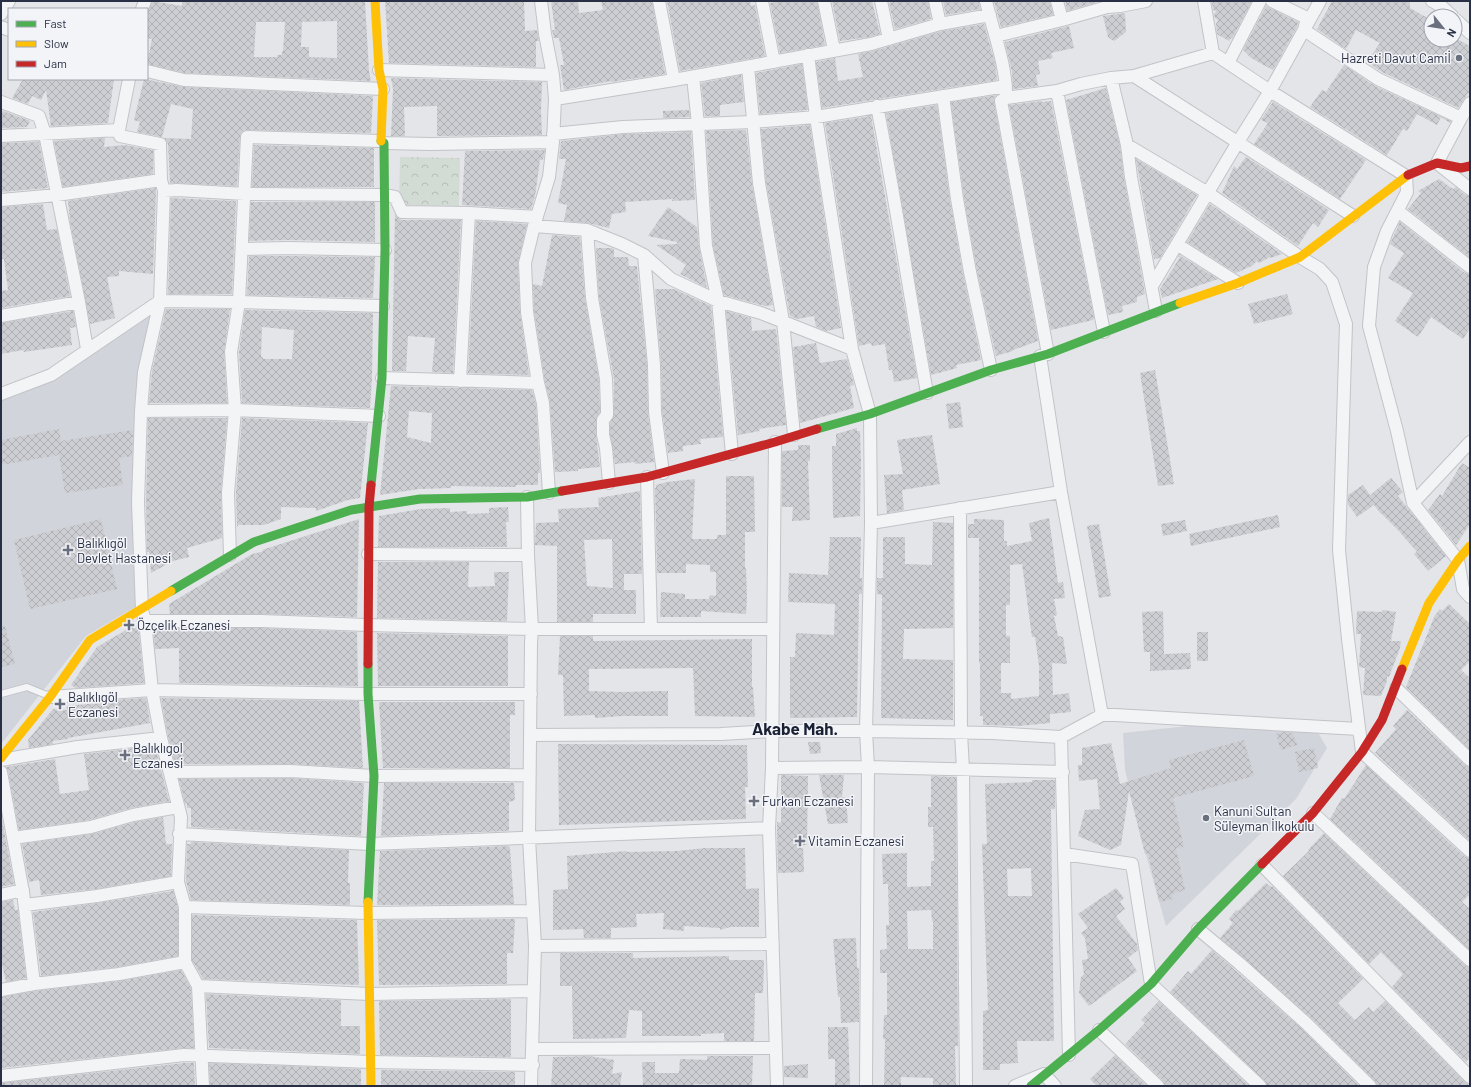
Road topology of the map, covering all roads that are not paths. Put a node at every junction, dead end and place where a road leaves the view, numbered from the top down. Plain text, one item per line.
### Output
1 (9, 1) edge
2 (375, 1) edge
3 (541, 1) edge
4 (660, 1) edge
5 (762, 1) edge
6 (824, 1) edge
7 (881, 1) edge
8 (935, 1) edge
9 (986, 1) edge
10 (1057, 1) edge
11 (1146, 1) edge
12 (1204, 1) edge
13 (1260, 1) edge
14 (1272, 1) edge
15 (1320, 1) edge
16 (1432, 1) edge
17 (1120, 4) edge
18 (1443, 8) edge
19 (1, 14) edge
20 (990, 15) junction
21 (1062, 20) junction
22 (940, 24) junction
23 (1304, 30) junction
24 (996, 36) junction
25 (889, 39) junction
26 (834, 50) junction
27 (1213, 53) junction
28 (808, 55) junction
29 (774, 62) junction
30 (1228, 63) junction
31 (748, 67) junction
32 (379, 70) junction
33 (148, 71) edge
34 (553, 75) junction
35 (1134, 76) junction
36 (693, 77) junction
37 (1111, 78) junction
38 (129, 80) edge
39 (674, 80) junction
40 (383, 89) junction
41 (1057, 91) junction
42 (1270, 91) junction
43 (1006, 92) junction
44 (943, 96) junction
45 (555, 99) junction
46 (1, 102) edge
47 (1470, 103) edge
48 (877, 106) junction
49 (816, 117) junction
50 (1462, 118) junction
51 (752, 122) junction
52 (698, 124) junction
53 (119, 130) junction
54 (45, 134) junction
55 (1, 136) edge
56 (553, 138) junction
57 (382, 142) junction
58 (1238, 142) junction
59 (1127, 145) junction
60 (1437, 163) junction
61 (1470, 166) edge
62 (1406, 176) junction
63 (162, 186) junction
64 (1470, 189) edge
65 (1208, 193) junction
66 (245, 194) junction
67 (57, 195) junction
68 (384, 195) junction
69 (1, 200) edge
70 (1398, 211) junction
71 (469, 213) junction
72 (1353, 216) junction
73 (536, 221) junction
74 (587, 230) junction
75 (1178, 245) junction
76 (242, 249) junction
77 (385, 250) junction
78 (644, 255) junction
79 (1300, 257) junction
80 (1470, 267) edge
81 (1238, 283) junction
82 (1152, 286) junction
83 (718, 301) junction
84 (80, 302) junction
85 (160, 302) junction
86 (239, 302) junction
87 (382, 306) junction
88 (1156, 312) junction
89 (1, 316) edge
90 (783, 322) junction
91 (1104, 332) junction
92 (87, 349) junction
93 (852, 349) junction
94 (1044, 355) junction
95 (992, 370) junction
96 (382, 378) junction
97 (460, 381) junction
98 (538, 383) junction
99 (927, 393) junction
100 (1, 394) edge
101 (235, 410) junction
102 (141, 411) junction
103 (870, 414) junction
104 (379, 416) junction
105 (794, 435) junction
106 (775, 442) junction
107 (1470, 442) edge
108 (732, 454) junction
109 (663, 473) junction
110 (646, 477) junction
111 (609, 483) junction
112 (1061, 492) junction
113 (550, 493) junction
114 (527, 497) junction
115 (1413, 503) junction
116 (368, 507) junction
117 (960, 508) junction
118 (871, 523) junction
119 (1470, 546) edge
120 (368, 554) junction
121 (230, 555) junction
122 (528, 555) junction
123 (1458, 560) junction
124 (1470, 562) edge
125 (1470, 597) edge
126 (144, 615) junction
127 (367, 625) junction
128 (532, 629) junction
129 (651, 629) junction
130 (773, 629) junction
131 (1396, 688) junction
132 (152, 690) junction
133 (1, 694) edge
134 (368, 694) junction
135 (531, 694) junction
136 (50, 697) junction
137 (1102, 716) junction
138 (1359, 729) junction
139 (771, 731) junction
140 (866, 731) junction
141 (961, 733) junction
142 (530, 735) junction
143 (1061, 736) junction
144 (161, 738) junction
145 (1362, 752) junction
146 (1, 759) edge
147 (1470, 760) edge
148 (868, 767) junction
149 (772, 768) junction
150 (963, 769) junction
151 (1, 772) edge
152 (170, 772) junction
153 (1063, 772) junction
154 (529, 774) junction
155 (374, 776) junction
156 (178, 807) junction
157 (1313, 813) junction
158 (769, 828) junction
159 (179, 834) junction
160 (13, 838) junction
161 (529, 838) junction
162 (370, 844) junction
163 (1470, 851) edge
164 (1064, 854) junction
165 (1262, 865) junction
166 (178, 882) junction
167 (23, 890) junction
168 (1, 895) edge
169 (25, 905) junction
170 (185, 907) junction
171 (533, 911) junction
172 (367, 913) junction
173 (1198, 929) junction
174 (773, 944) junction
175 (534, 946) junction
176 (1470, 960) edge
177 (185, 962) junction
178 (34, 984) junction
179 (1151, 984) junction
180 (198, 986) junction
181 (1, 990) edge
182 (534, 991) junction
183 (369, 994) junction
184 (1099, 1030) junction
185 (775, 1048) junction
186 (533, 1049) junction
187 (1069, 1055) junction
188 (202, 1056) junction
189 (370, 1062) junction
190 (533, 1065) junction
191 (1044, 1074) junction
192 (1, 1076) edge
193 (1470, 1077) edge
194 (203, 1086) edge
195 (371, 1086) edge
196 (531, 1086) edge
197 (777, 1086) edge
198 (866, 1086) edge
199 (966, 1086) edge
200 (1015, 1086) edge
201 (1031, 1086) edge
202 (1055, 1086) edge
203 (1158, 1086) edge
204 (1260, 1086) edge
205 (1370, 1086) edge

1 - 19 street
2 - 32 street
3 - 34 street
4 - 39 street
5 - 29 street
6 - 26 street
7 - 25 street
8 - 22 street
9 - 20 street
10 - 21 street
11 - 17 street
12 - 27 street
13 - 30 street
14 - 23 street
15 - 23 street
16 - 18 street
17 - 21 street
20 - 22 street
20 - 24 street
21 - 24 street
22 - 25 street
23 - 42 street
23 - 50 street
24 - 43 street
25 - 26 street
26 - 28 street
27 - 30 street
27 - 35 street
28 - 29 street
28 - 49 street
29 - 31 street
30 - 42 street
31 - 36 street
31 - 51 street
32 - 34 street
32 - 40 street
33 - 40 street
34 - 45 street
35 - 37 street
35 - 58 street
36 - 39 street
36 - 52 street
37 - 41 street
37 - 59 street
38 - 53 street
39 - 45 street
40 - 57 street
41 - 43 street
41 - 91 street
42 - 58 street
42 - 62 street
43 - 44 street
43 - 94 street
44 - 48 street
44 - 95 street
45 - 56 street
46 - 54 street
47 - 50 street
48 - 49 street
48 - 99 street
49 - 51 street
49 - 93 street
50 - 60 street
51 - 52 street
51 - 90 street
52 - 56 street
52 - 83 street
53 - 54 street
53 - 63 street
54 - 55 street
54 - 67 street
56 - 57 street
56 - 73 street
57 - 66 street
57 - 68 street
58 - 65 street
58 - 72 street
59 - 65 street
59 - 82 street
60 - 61 street
60 - 62 street
60 - 64 street
62 - 70 street
62 - 72 street
63 - 66 street
63 - 67 street
63 - 85 street
65 - 75 street
65 - 79 street
66 - 68 street
66 - 76 street
67 - 69 street
67 - 84 street
68 - 71 street
68 - 77 street
70 - 80 street
70 - 115 street
71 - 73 street
71 - 97 street
72 - 79 street
73 - 74 street
73 - 98 street
74 - 78 street
74 - 111 street
75 - 81 street
75 - 82 street
76 - 77 street
76 - 86 street
77 - 87 street
78 - 83 street
78 - 109 street
79 - 81 street
79 - 138 street
81 - 88 street
82 - 88 street
83 - 90 street
83 - 108 street
84 - 89 street
84 - 92 street
85 - 86 street
85 - 92 street
85 - 102 street
86 - 87 street
86 - 101 street
87 - 96 street
88 - 91 street
90 - 93 street
90 - 105 street
91 - 94 street
92 - 100 street
93 - 103 street
94 - 95 street
94 - 112 street
95 - 99 street
96 - 97 street
96 - 104 street
97 - 98 street
98 - 113 street
99 - 103 street
101 - 102 street
101 - 104 street
101 - 121 street
102 - 126 street
103 - 105 street
103 - 118 street
104 - 116 street
105 - 106 street
106 - 108 street
106 - 130 street
107 - 115 street
108 - 109 street
109 - 110 street
110 - 111 street
110 - 129 street
111 - 113 street
112 - 117 street
112 - 137 street
113 - 114 street
114 - 116 street
114 - 122 street
115 - 123 street
116 - 120 street
116 - 121 street
117 - 118 street
117 - 141 street
118 - 140 street
119 - 123 street
120 - 122 street
120 - 127 street
121 - 126 street
122 - 128 street
123 - 124 street
123 - 125 street
123 - 131 street
126 - 127 street
126 - 132 street
126 - 136 street
127 - 128 street
127 - 134 street
128 - 129 street
128 - 135 street
129 - 130 street
130 - 139 street
131 - 145 street
131 - 147 street
132 - 134 street
132 - 136 street
132 - 144 street
133 - 136 lane
134 - 135 street
134 - 155 street
135 - 142 street
136 - 146 street
137 - 138 street
137 - 143 street
138 - 145 street
139 - 140 street
139 - 142 street
139 - 149 street
140 - 141 street
140 - 148 street
141 - 143 street
141 - 150 street
142 - 154 street
143 - 153 street
144 - 146 street
144 - 152 street
145 - 157 street
145 - 163 street
148 - 149 street
148 - 150 street
148 - 198 street
149 - 158 street
150 - 153 street
150 - 199 street
151 - 160 street
152 - 155 street
152 - 156 street
153 - 164 street
154 - 155 street
154 - 161 street
155 - 162 street
156 - 159 street
156 - 160 street
157 - 165 street
157 - 176 street
158 - 161 street
158 - 174 street
159 - 162 street
159 - 166 street
160 - 167 street
161 - 162 street
161 - 171 street
162 - 172 street
164 - 179 street
164 - 187 street
165 - 173 street
165 - 193 street
166 - 169 street
166 - 170 street
167 - 168 street
167 - 169 street
169 - 178 street
170 - 172 street
170 - 177 street
171 - 172 street
171 - 175 street
172 - 183 street
173 - 179 street
173 - 205 street
174 - 175 street
174 - 185 street
175 - 182 street
177 - 178 street
177 - 180 street
178 - 181 street
179 - 184 street
179 - 204 street
180 - 183 street
180 - 188 street
182 - 183 street
182 - 186 street
183 - 189 street
184 - 187 street
184 - 203 street
185 - 186 street
185 - 197 street
186 - 190 street
187 - 191 street
188 - 189 street
188 - 192 street
188 - 194 street
189 - 190 street
189 - 195 street
190 - 196 street
191 - 200 street
191 - 201 street
191 - 202 street

